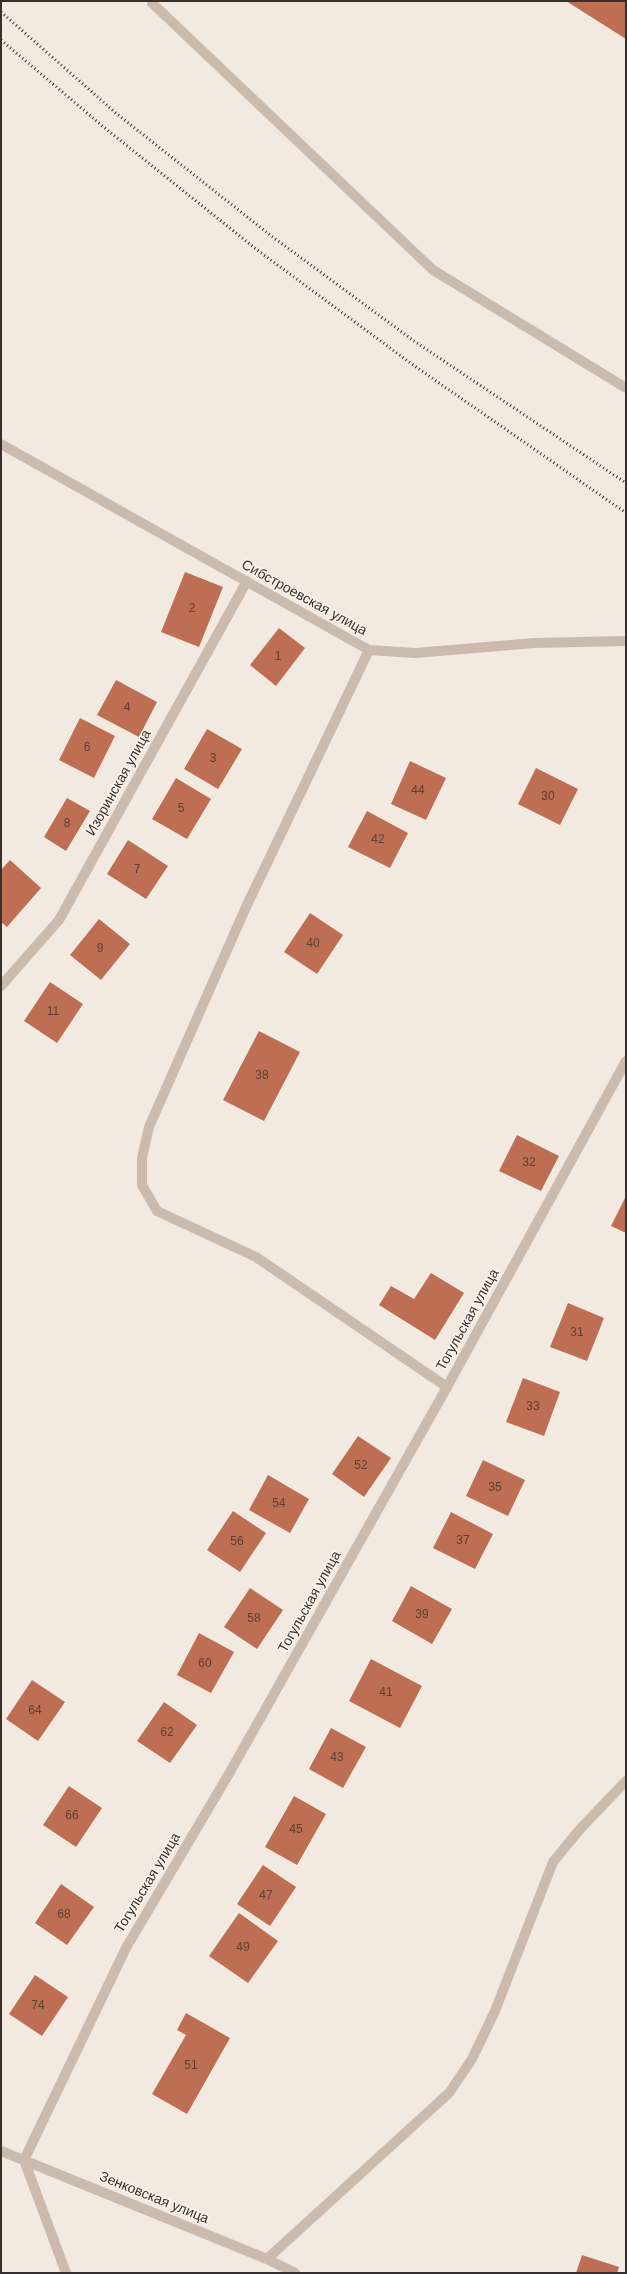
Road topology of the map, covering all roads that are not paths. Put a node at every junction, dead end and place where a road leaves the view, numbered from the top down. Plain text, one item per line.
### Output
1 (151, 2) edge
2 (626, 388) edge
3 (1, 444) edge
4 (247, 581) junction
5 (626, 641) edge
6 (369, 650) junction
7 (1, 986) edge
8 (626, 1061) edge
9 (447, 1387) junction
10 (626, 1781) edge
11 (1, 2151) edge
12 (24, 2160) junction
13 (267, 2259) junction
14 (66, 2273) edge
15 (295, 2273) edge

1 - 2 street
3 - 4 street, Сибстроевская улица
4 - 6 street, Сибстроевская улица
4 - 7 street, Изоринская улица
5 - 6 street, Сибстроевская улица
6 - 9 street
8 - 9 street, Тогульская улица
9 - 12 street, Тогульская улица
10 - 13 street
11 - 12 street, Зенковская улица
12 - 13 street, Зенковская улица
12 - 14 street
13 - 15 street, Зенковская улица

